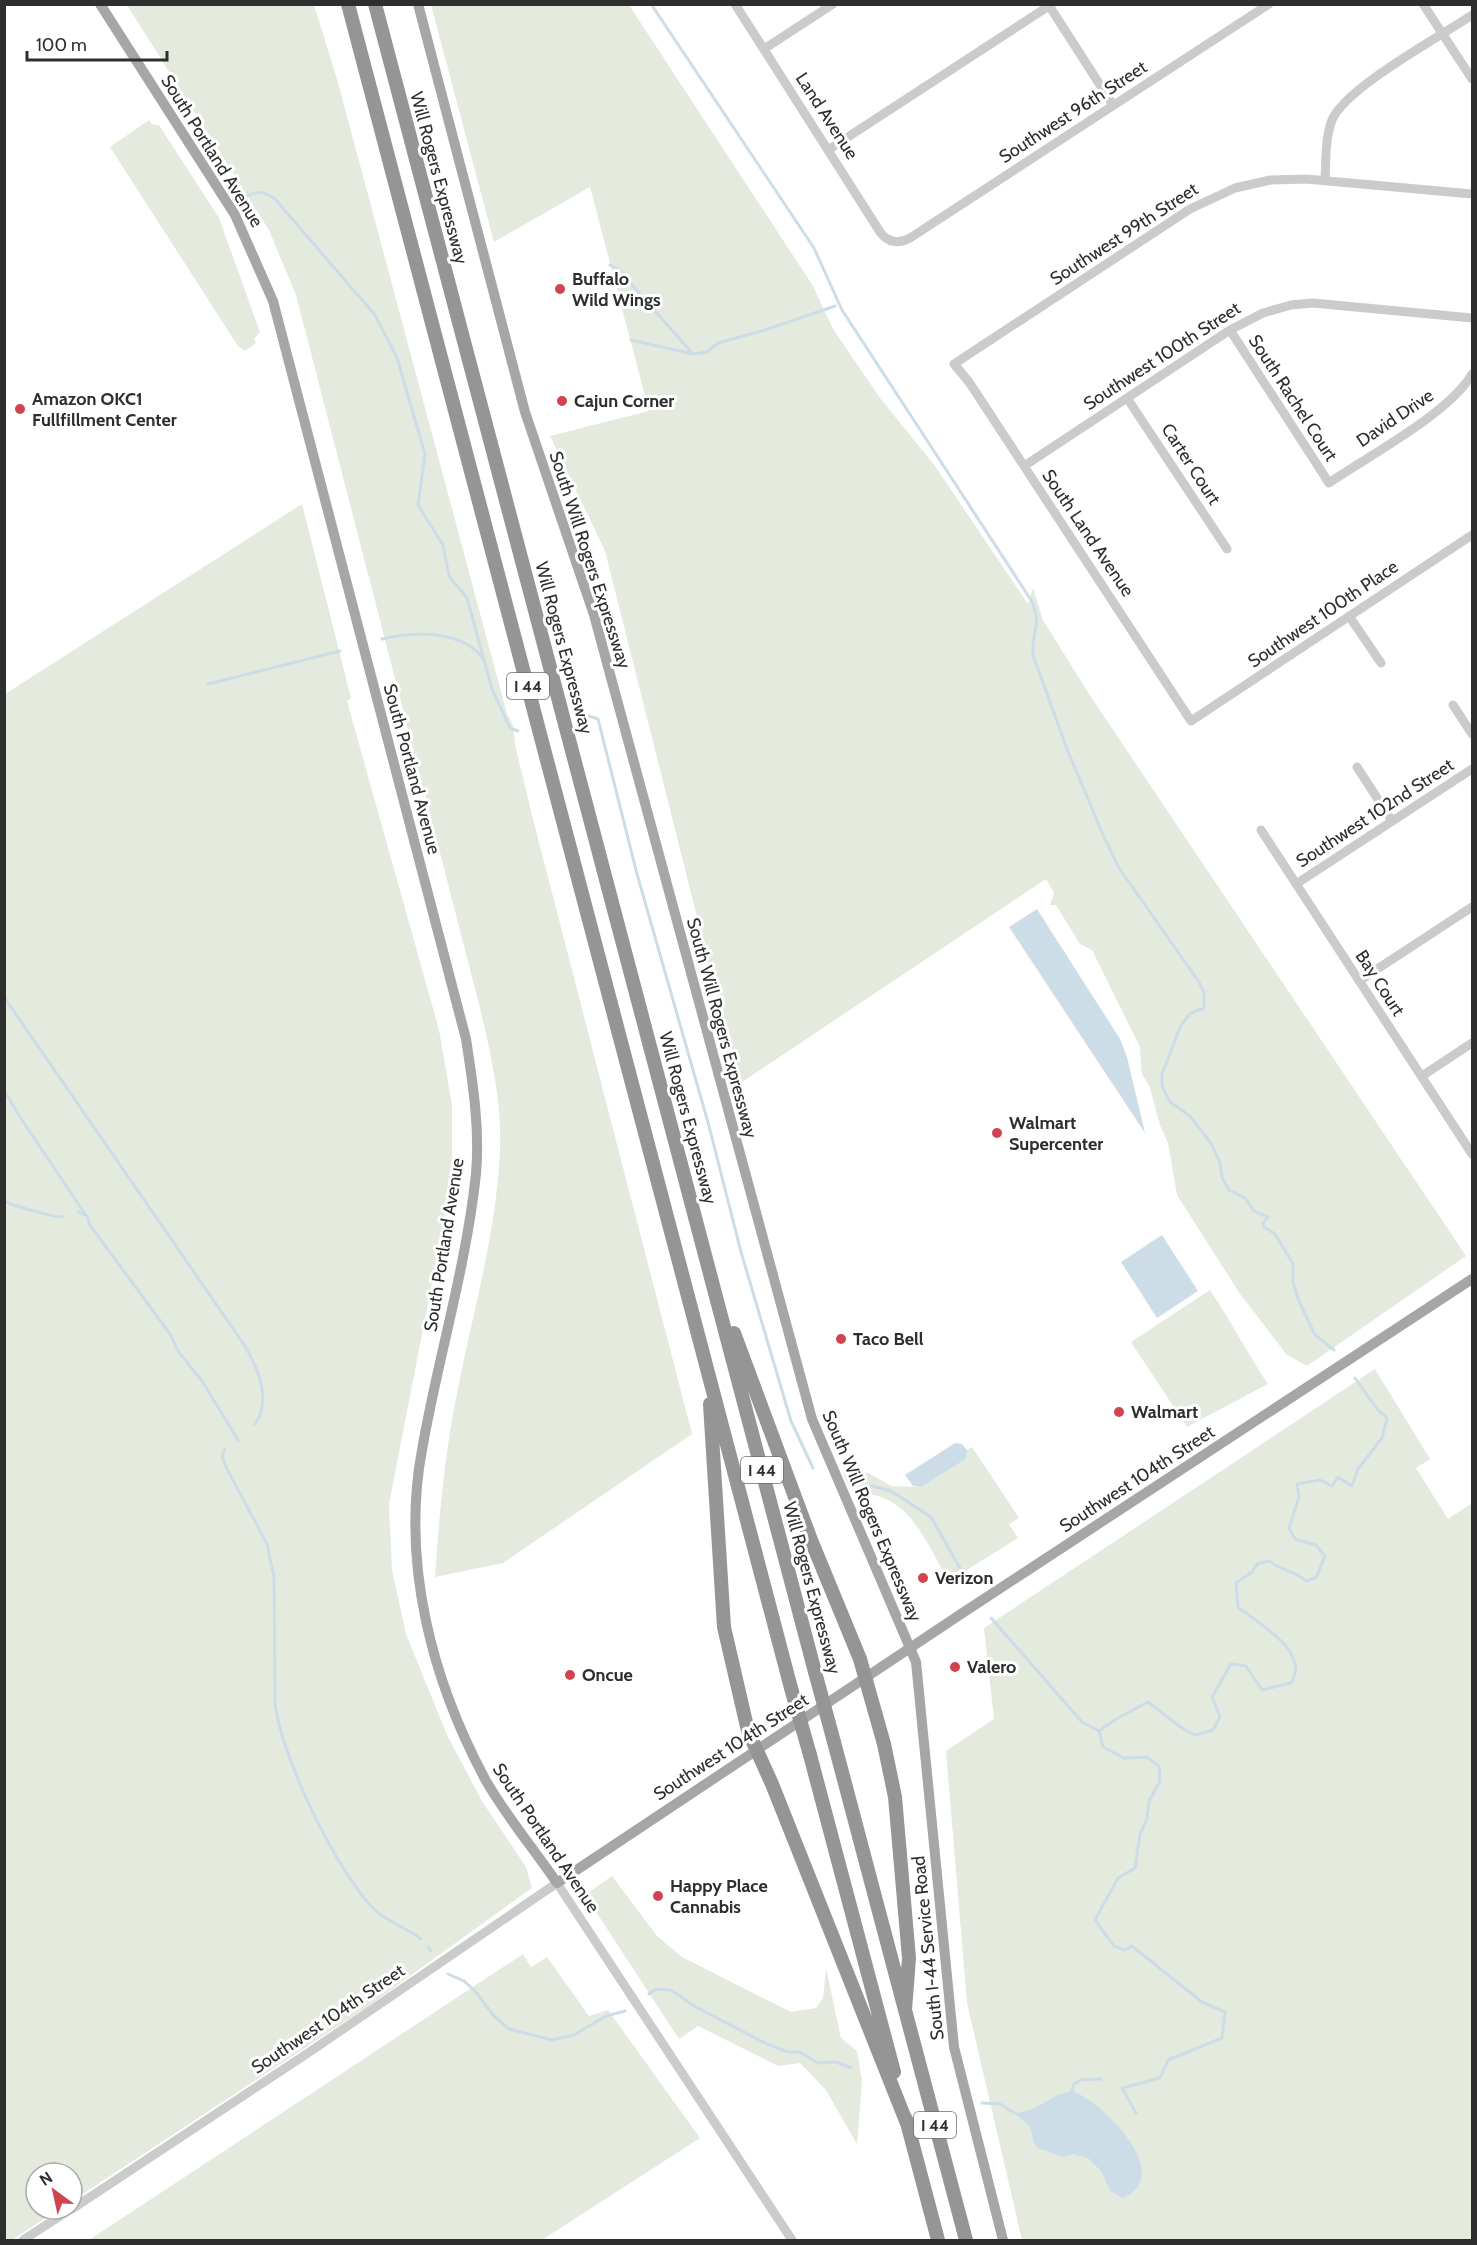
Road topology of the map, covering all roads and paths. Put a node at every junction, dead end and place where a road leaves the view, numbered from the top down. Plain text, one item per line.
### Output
1 (100, 4) edge
2 (348, 4) edge
3 (375, 4) edge
4 (418, 4) edge
5 (735, 4) edge
6 (833, 4) edge
7 (1269, 4) edge
8 (1423, 4) edge
9 (1050, 5) edge
10 (1473, 15) edge
11 (1443, 35) junction
12 (764, 49) junction
13 (1473, 80) edge
14 (1113, 105) junction
15 (828, 150) junction
16 (1324, 180) junction
17 (1473, 194) edge
18 (894, 242) joint
19 (1473, 318) edge
20 (1230, 330) junction
21 (954, 364) joint
22 (1473, 374) edge
23 (1127, 398) junction
24 (1024, 466) junction
25 (1329, 483) joint
26 (1473, 535) edge
27 (1227, 549) dead end
28 (1349, 616) junction
29 (1381, 663) dead end
30 (1453, 705) dead end
31 (1191, 721) joint
32 (1473, 734) edge
33 (1358, 767) dead end
34 (1473, 769) edge
35 (1392, 821) junction
36 (1261, 830) dead end
37 (1296, 884) junction
38 (1473, 907) edge
39 (1359, 981) junction
40 (1473, 1043) edge
41 (1422, 1076) junction
42 (1473, 1154) edge
43 (709, 1269) junction
44 (1473, 1279) edge
45 (707, 1366) junction
46 (910, 1648) junction
47 (865, 1678) junction
48 (756, 1750) junction
49 (557, 1883) junction
50 (905, 2010) junction
51 (908, 2126) junction
52 (84, 2201) edge
53 (54, 2221) edge
54 (23, 2241) edge
55 (792, 2241) edge
56 (938, 2241) edge
57 (966, 2241) edge
58 (1003, 2241) edge

1 - 49 main road, South Portland Avenue
2 - 45 highway, I 44
3 - 43 highway, Will Rogers Expressway / I 44
4 - 46 main road, South Will Rogers Expressway
5 - 12 street, Land Avenue
6 - 12 street
7 - 14 street, Southwest 96th Street
8 - 11 street
9 - 14 street
9 - 15 street
10 - 11 street
11 - 13 street
11 - 16 street
12 - 15 street, Land Avenue
14 - 18 street, Southwest 96th Street
15 - 18 street, Land Avenue
16 - 17 street, Southwest 99th Street
16 - 21 street, Southwest 99th Street
19 - 20 street, Southwest 100th Street
20 - 23 street, Southwest 100th Street
20 - 25 street, South Rachel Court
21 - 24 street, South Land Avenue
22 - 25 street, David Drive
23 - 24 street, Southwest 100th Street
23 - 27 street, Carter Court
24 - 31 street, South Land Avenue
26 - 28 street, Southwest 100th Place
28 - 29 street
28 - 31 street, Southwest 100th Place
30 - 32 street
33 - 35 street
34 - 35 street, Southwest 102nd Street
35 - 37 street, Southwest 102nd Street
36 - 37 street, Bay Court
37 - 39 street, Bay Court
38 - 39 street
39 - 41 street, Bay Court
40 - 41 street
41 - 42 street, Bay Court
43 - 47 highway
43 - 50 highway, Will Rogers Expressway / I 44, bridge
44 - 46 main road, Southwest 104th Street
45 - 48 highway
45 - 51 highway, I 44, bridge
46 - 47 main road, Southwest 104th Street
46 - 58 main road, South I-44 Service Road
47 - 48 main road, Southwest 104th Street
47 - 50 highway
48 - 49 main road, Southwest 104th Street
48 - 51 highway
49 - 52 street, Southwest 104th Street
49 - 55 street, South Portland Avenue
50 - 57 highway, Will Rogers Expressway / I 44
51 - 56 highway, I 44
53 - 54 street, Southwest 104th Street

